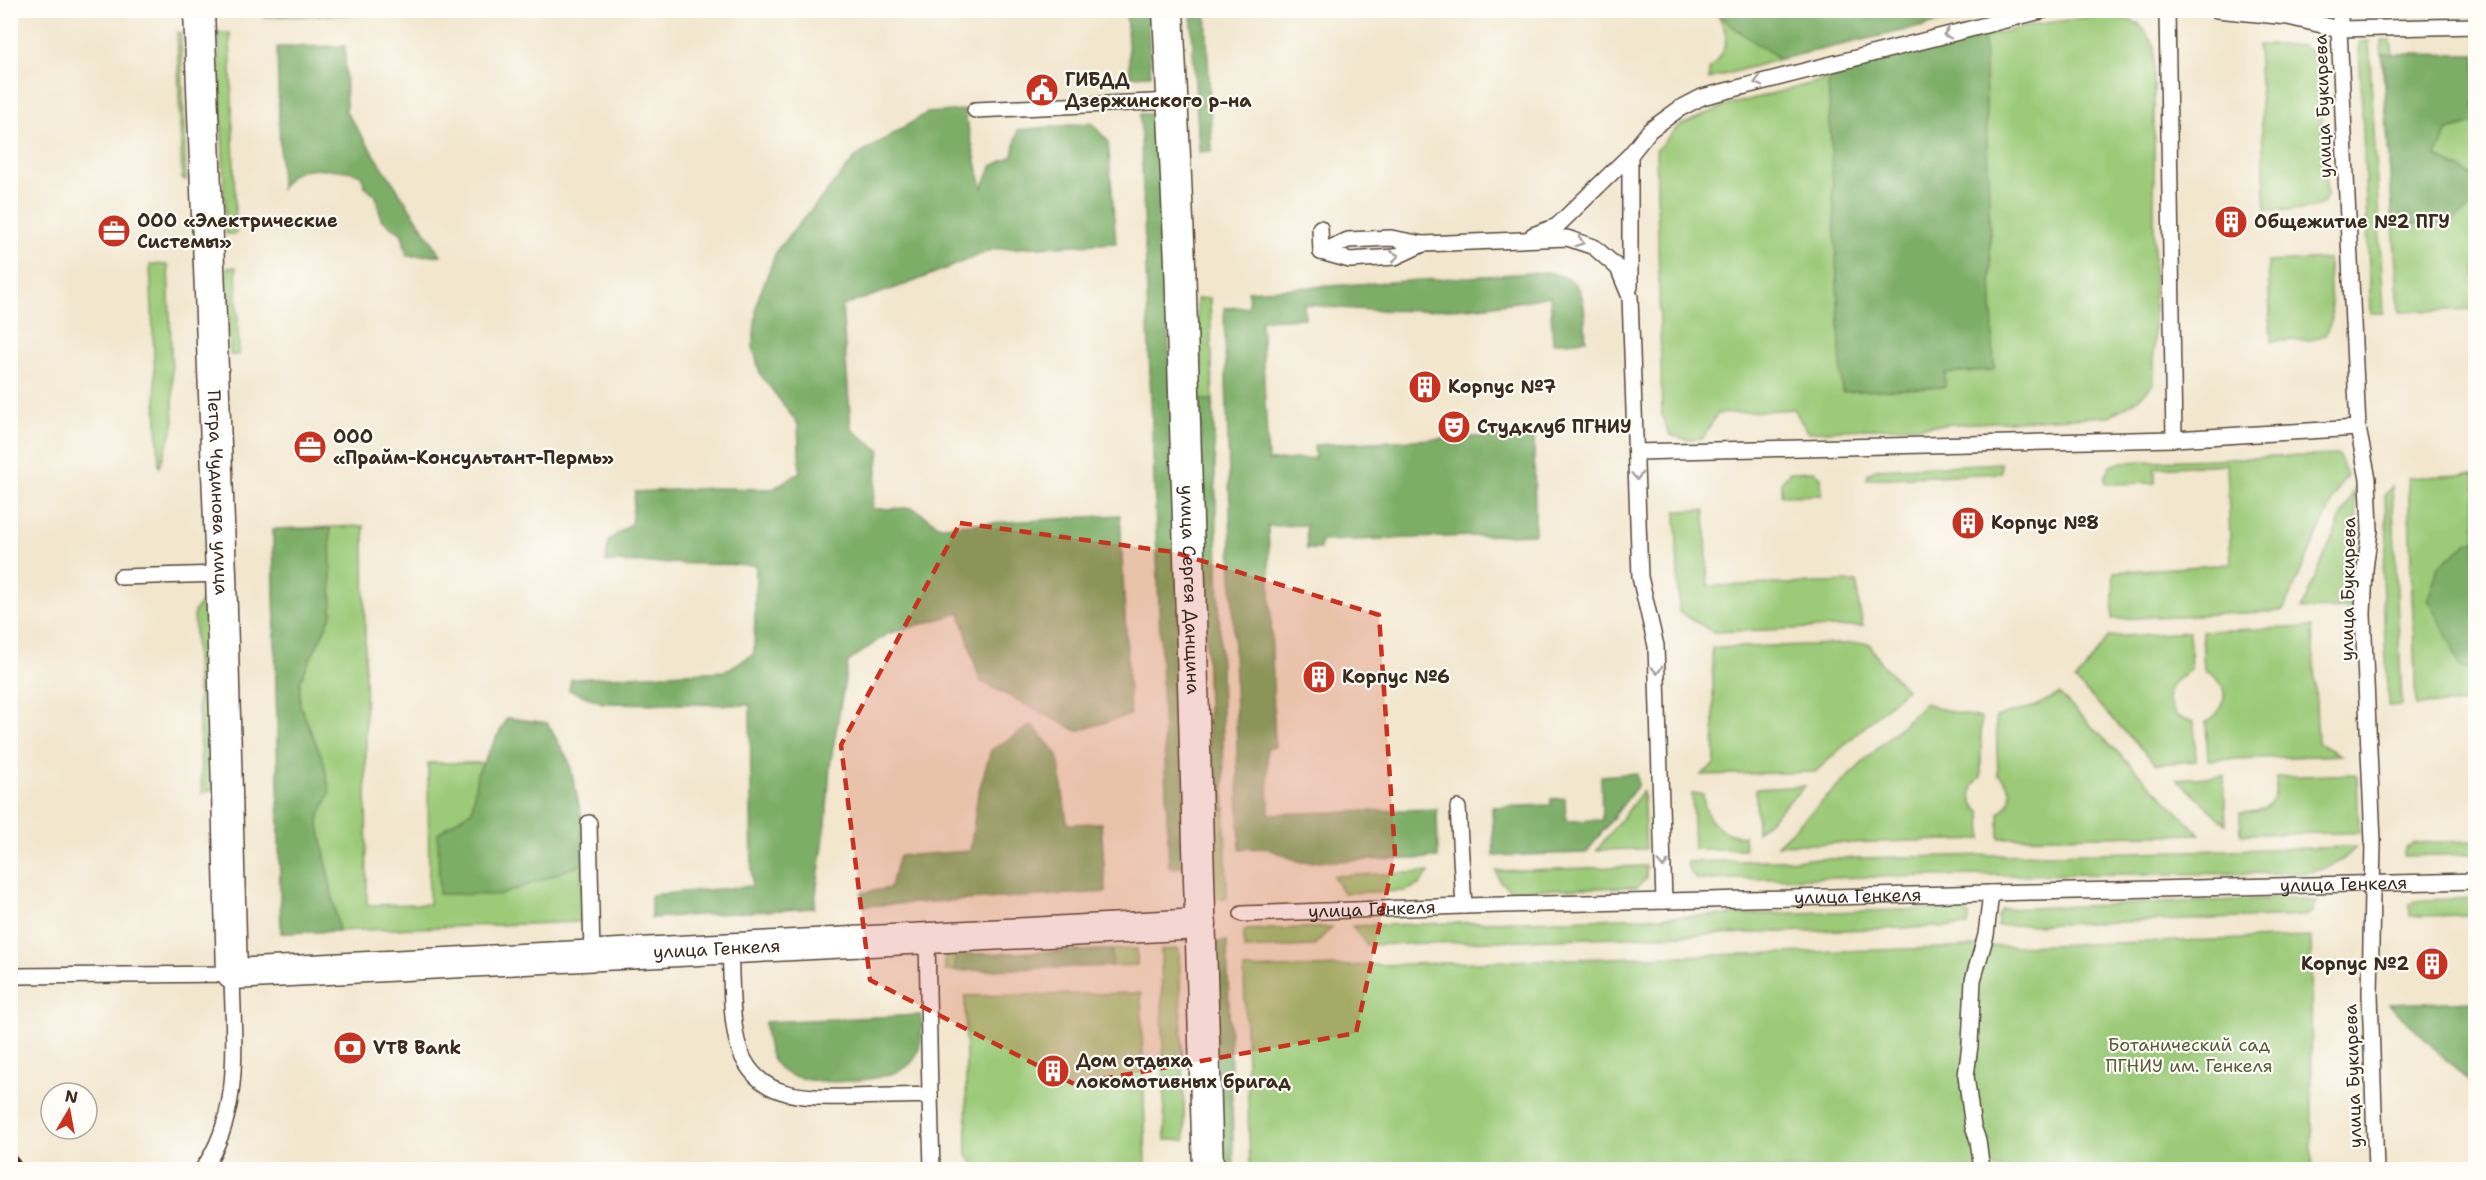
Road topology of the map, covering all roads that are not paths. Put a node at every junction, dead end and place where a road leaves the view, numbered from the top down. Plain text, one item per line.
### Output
1 (199, 10) edge
2 (1168, 10) edge
3 (2045, 10) edge
4 (2167, 10) edge
5 (2217, 10) edge
6 (2341, 10) edge
7 (2475, 26) edge
8 (2339, 29) junction
9 (1173, 101) junction
10 (975, 110) dead end
11 (1629, 155) junction
12 (1320, 228) dead end
13 (1522, 239) junction
14 (1630, 297) junction
15 (2358, 428) junction
16 (2174, 439) junction
17 (1636, 452) junction
18 (221, 574) junction
19 (122, 577) dead end
20 (1458, 808) dead end
21 (589, 823) dead end
22 (2475, 881) edge
23 (2372, 884) junction
24 (1991, 893) junction
25 (1664, 901) junction
26 (1464, 906) junction
27 (1242, 914) dead end
28 (1201, 924) junction
29 (927, 939) junction
30 (730, 950) junction
31 (592, 956) junction
32 (232, 974) junction
33 (17, 976) dead end
34 (930, 1095) junction
35 (202, 1170) edge
36 (932, 1170) edge
37 (1208, 1170) edge
38 (1982, 1170) edge
39 (2376, 1170) edge

1 - 18 street, Петра Чудинова улица
2 - 9 street, улица Сергея Данщина
3 -> 11 lane
4 - 16 lane
5 - 8 lane
6 - 8 lane, улица Букирева
7 - 8 lane
8 - 15 lane, улица Букирева
9 - 10 lane
9 - 28 street, улица Сергея Данщина
11 - 13 lane
11 - 14 lane
12 - 13 lane
13 -> 14 lane
14 - 17 lane
15 - 16 lane
15 - 23 lane, улица Букирева
16 - 17 lane
17 -> 25 lane
18 - 19 lane
18 - 32 street, Петра Чудинова улица
20 - 26 lane
21 - 31 lane
22 - 23 lane, улица Генкеля
23 - 24 lane, улица Генкеля
23 - 39 lane, улица Букирева
24 - 25 lane, улица Генкеля
24 - 38 lane
25 - 26 lane, улица Генкеля
26 - 27 lane, улица Генкеля
28 - 29 street, улица Генкеля
28 - 37 street, улица Сергея Данщина
29 - 30 street, улица Генкеля
29 - 34 lane
30 - 31 street, улица Генкеля
30 - 34 lane
31 - 32 street, улица Генкеля
32 - 33 lane
32 - 35 lane
34 - 36 lane

